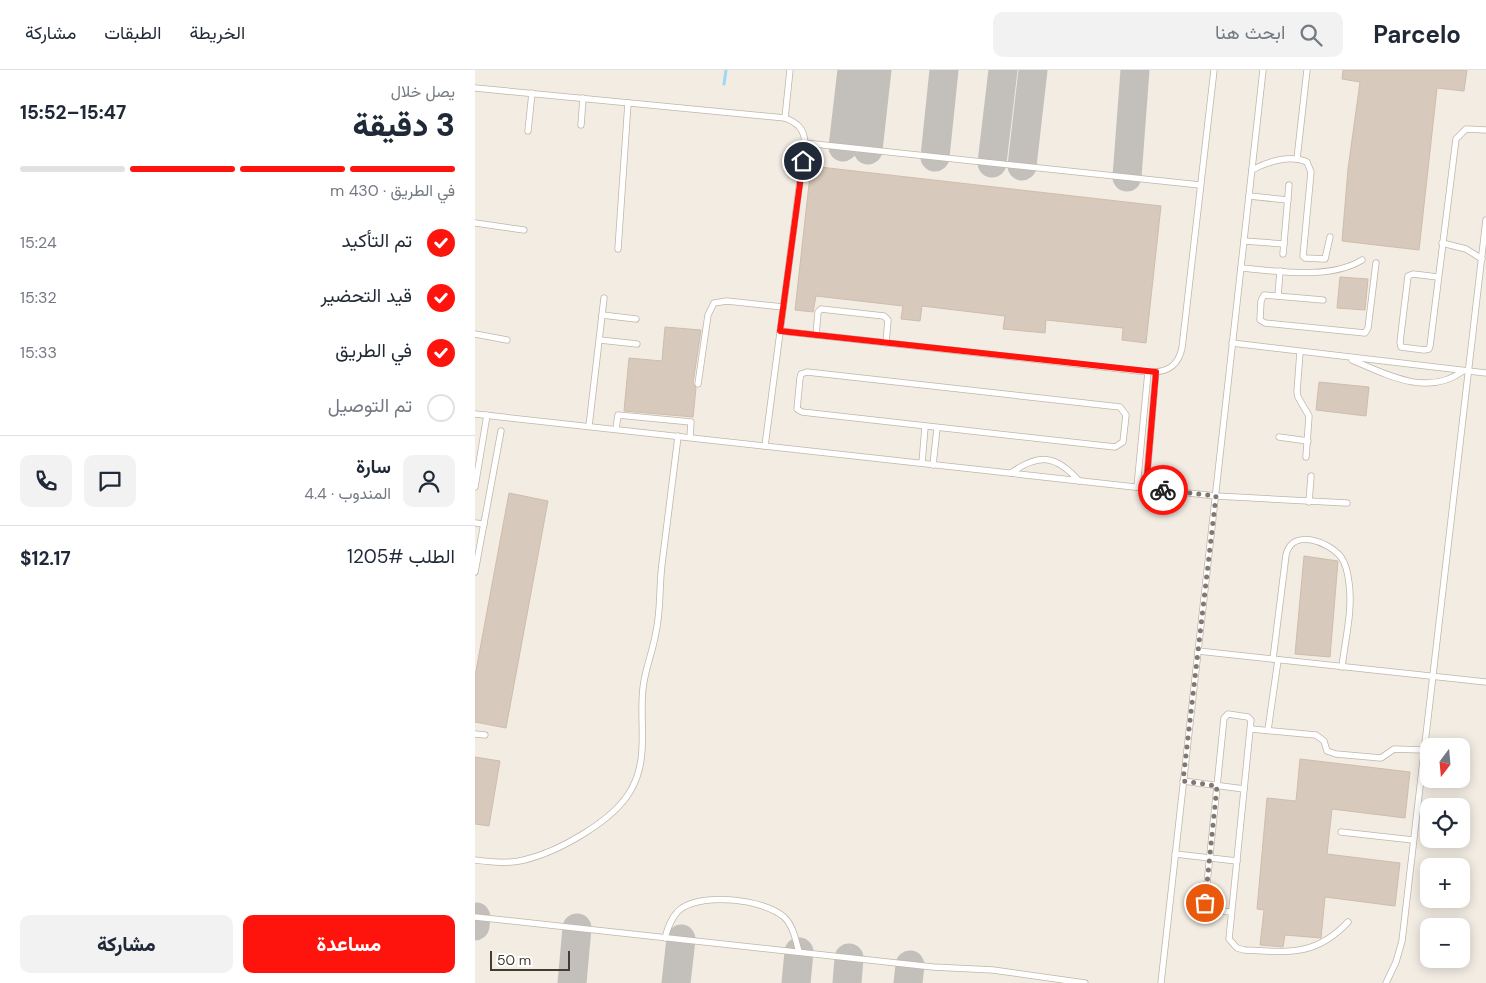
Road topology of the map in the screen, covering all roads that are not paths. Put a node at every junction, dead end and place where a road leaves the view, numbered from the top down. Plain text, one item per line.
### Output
1 (790, 70) edge
2 (1214, 70) edge
3 (1263, 70) edge
4 (1307, 70) edge
5 (475, 88) edge
6 (532, 93) junction
7 (583, 98) junction
8 (628, 103) junction
9 (785, 118) junction
10 (581, 124) dead end
11 (1486, 130) edge
12 (529, 131) dead end
13 (805, 143) junction
14 (1297, 159) junction
15 (1252, 170) junction
16 (1200, 185) junction
17 (1289, 185) dead end
18 (1249, 196) junction
19 (1288, 200) junction
20 (1486, 220) edge
21 (475, 224) edge
22 (524, 230) dead end
23 (1330, 237) dead end
24 (1244, 241) junction
25 (1443, 243) junction
26 (1284, 244) junction
27 (618, 248) dead end
28 (1283, 254) dead end
29 (1481, 259) junction
30 (1362, 260) dead end
31 (1376, 263) dead end
32 (1241, 268) junction
33 (1280, 271) junction
34 (1438, 277) junction
35 (1278, 296) junction
36 (604, 298) dead end
37 (1323, 300) dead end
38 (783, 307) junction
39 (603, 315) junction
40 (636, 319) dead end
41 (780, 331) junction
42 (475, 334) edge
43 (816, 335) junction
44 (507, 340) dead end
45 (600, 340) junction
46 (886, 343) junction
47 (637, 344) dead end
48 (1232, 344) junction
49 (1300, 352) junction
50 (1345, 357) junction
51 (1466, 371) junction
52 (1148, 372) junction
53 (1156, 372) junction
54 (1486, 374) edge
55 (698, 384) dead end
56 (475, 414) edge
57 (487, 415) junction
58 (589, 426) junction
59 (925, 427) junction
60 (937, 428) junction
61 (616, 429) junction
62 (501, 432) dead end
63 (678, 436) junction
64 (1279, 437) dead end
65 (690, 438) junction
66 (1308, 441) junction
67 (765, 446) junction
68 (1306, 457) dead end
69 (921, 463) junction
70 (933, 465) junction
71 (1011, 473) junction
72 (1311, 476) dead end
73 (1079, 481) junction
74 (475, 487) edge
75 (1137, 487) junction
76 (1146, 488) junction
77 (1216, 496) junction
78 (1309, 502) junction
79 (1347, 503) dead end
80 (475, 523) edge
81 (484, 524) junction
82 (475, 572) edge
83 (1198, 651) junction
84 (1275, 660) junction
85 (1342, 667) junction
86 (1432, 677) junction
87 (1486, 682) edge
88 (1251, 729) junction
89 (1268, 730) junction
90 (475, 734) edge
91 (485, 736) dead end
92 (1424, 738) edge
93 (1420, 750) edge
94 (1420, 777) edge
95 (1183, 781) junction
96 (1217, 786) junction
97 (1244, 789) junction
98 (1341, 832) dead end
99 (1413, 840) junction
100 (1175, 854) junction
101 (1209, 858) junction
102 (475, 860) edge
103 (1237, 861) junction
104 (1231, 912) junction
105 (475, 917) edge
106 (1348, 922) dead end
107 (665, 938) junction
108 (799, 952) junction
109 (1085, 983) edge
110 (1161, 983) edge
111 (1386, 983) edge

1 - 9 lane
2 - 16 lane
3 - 15 lane
4 - 14 lane
5 - 6 lane
6 - 7 lane
6 - 12 lane
7 - 8 lane
7 - 10 lane
8 - 9 lane
8 - 27 lane
9 - 13 lane
11 - 25 lane
13 - 16 lane
13 - 38 lane
14 - 15 lane
14 - 23 lane
15 - 18 lane
16 - 53 lane
17 - 19 lane
18 - 19 lane
18 - 24 lane
19 - 26 lane
20 - 29 lane
21 - 22 lane
24 - 26 lane
24 - 32 lane
25 - 29 lane
25 - 34 lane
26 - 28 lane
29 - 51 lane
30 - 33 lane
31 - 35 lane
32 - 33 lane
32 - 48 lane
33 - 35 lane
34 - 34 lane
35 - 37 lane
36 - 39 lane
38 - 41 lane
38 - 55 lane
39 - 40 lane
39 - 45 lane
41 - 43 lane
41 - 67 lane
42 - 44 lane
43 - 46 lane
43 - 46 lane
45 - 47 lane
45 - 58 lane
46 - 52 lane
48 - 49 lane
48 - 77 lane
49 - 50 lane
49 - 66 lane
50 - 51 lane
50 - 51 lane
51 - 54 lane
51 - 86 lane
52 - 53 lane
52 - 75 lane
53 - 76 lane
56 - 57 lane
57 - 58 lane
57 - 74 lane
58 - 61 lane
59 - 60 lane
59 - 60 lane
59 - 69 lane
60 - 70 lane
61 - 63 lane
61 - 65 lane
62 - 81 lane
63 - 65 lane
63 - 102 lane
64 - 66 lane
65 - 67 lane
66 - 68 lane
67 - 69 lane
69 - 70 lane
70 - 71 lane
71 - 73 lane
71 - 73 lane
72 - 78 lane
73 - 75 lane
75 - 76 lane
76 - 77 lane
77 - 78 lane
77 - 83 lane
78 - 79 lane
80 - 81 lane
81 - 82 lane
83 - 84 lane
83 - 95 lane
84 - 85 lane
84 - 85 lane
84 - 89 lane
85 - 86 lane
86 - 87 lane
86 - 92 lane
88 - 89 lane
88 - 96 lane
88 - 97 lane
89 - 93 lane
90 - 91 lane
94 - 99 lane
95 - 96 lane
95 - 100 lane
96 - 97 lane
96 - 101 lane
97 - 103 lane
98 - 99 lane
99 - 111 lane
100 - 101 lane
100 - 110 lane
101 - 103 lane
101 - 104 lane
103 - 104 lane
104 - 106 lane
105 - 107 lane
107 - 108 lane
107 - 108 lane
108 - 109 lane

